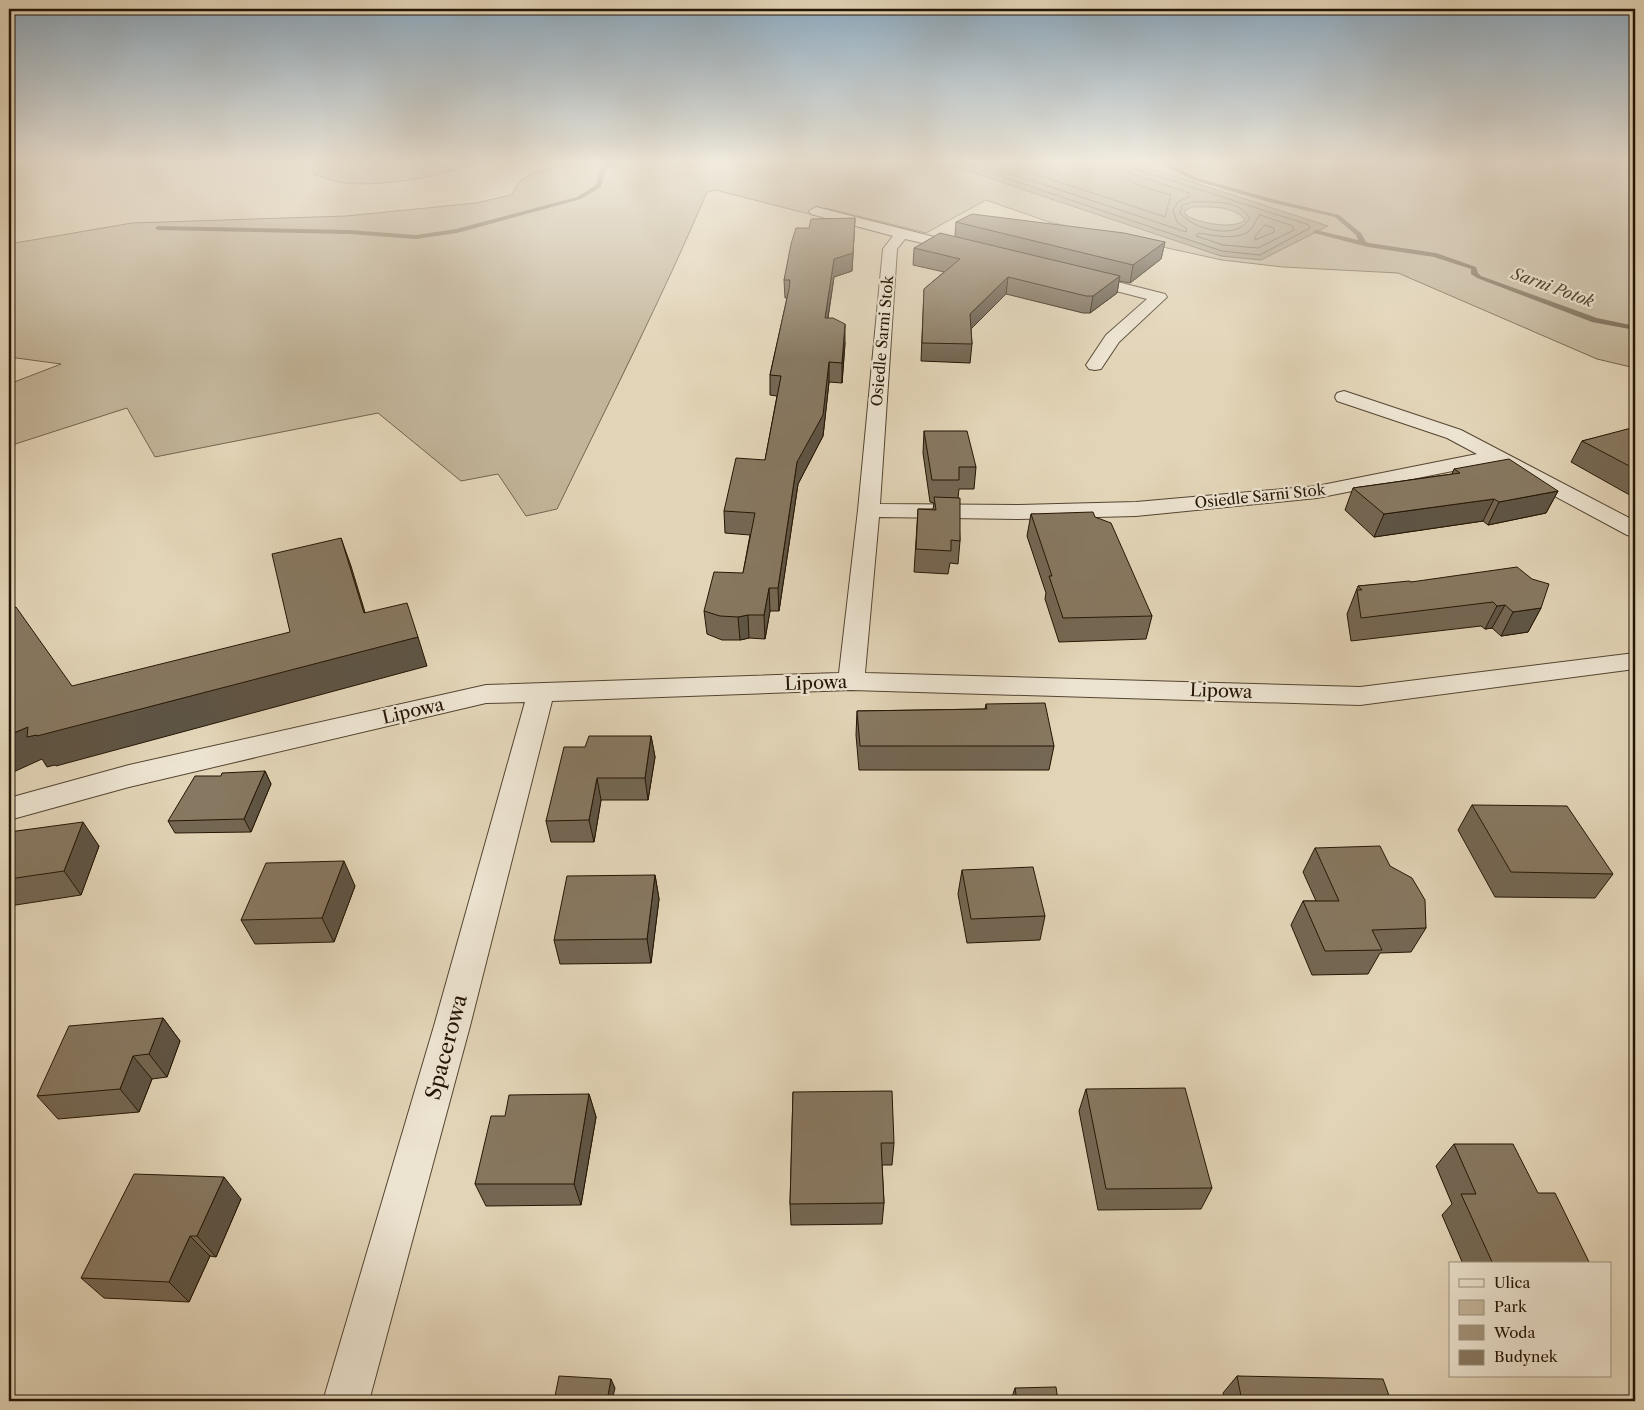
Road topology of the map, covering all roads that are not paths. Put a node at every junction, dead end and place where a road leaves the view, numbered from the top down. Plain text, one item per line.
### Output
1 (875, 227) edge
2 (902, 234) junction
3 (978, 252) edge
4 (1064, 274) edge
5 (1095, 365) dead end
6 (1344, 397) dead end
7 (1498, 456) junction
8 (869, 510) junction
9 (1635, 530) edge
10 (1635, 660) edge
11 (851, 682) junction
12 (541, 692) junction
13 (9, 809) edge
14 (346, 1401) edge

1 - 2 street
2 - 3 street
2 - 8 street, Osiedle Sarni Stok
4 - 5 street
6 - 7 street
7 - 8 street, Osiedle Sarni Stok
7 - 9 street
8 - 11 street, Osiedle Sarni Stok
10 - 11 street, Lipowa
11 - 12 street, Lipowa
12 - 13 street, Lipowa
12 - 14 street, Spacerowa

